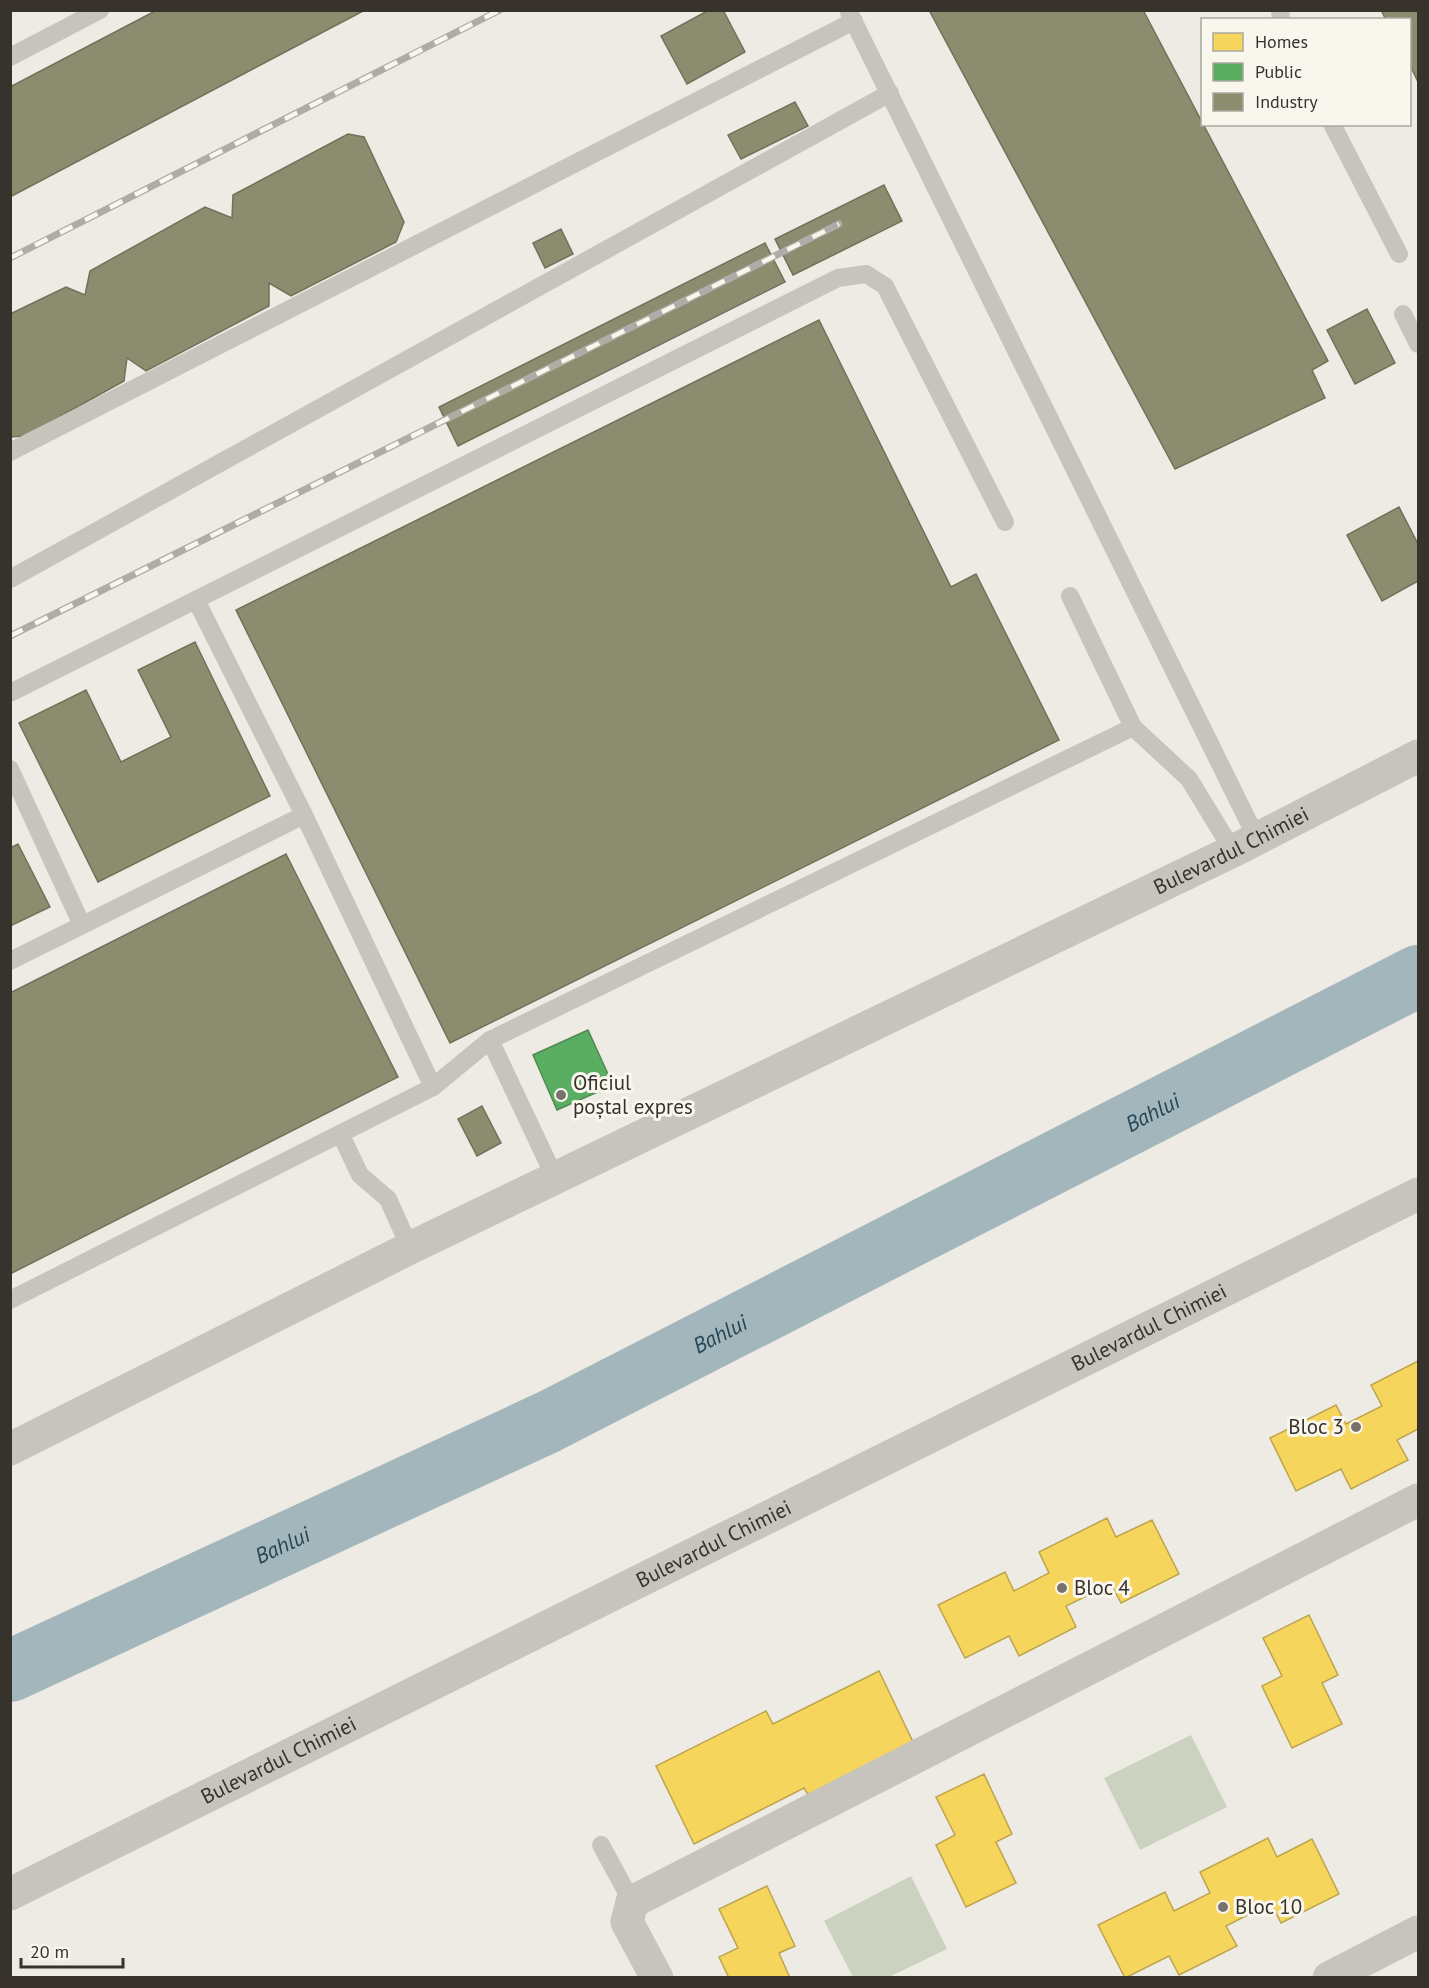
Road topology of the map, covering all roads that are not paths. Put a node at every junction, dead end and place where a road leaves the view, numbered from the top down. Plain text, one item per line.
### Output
1 (100, 10) edge
2 (851, 16) edge
3 (10, 57) edge
4 (890, 93) junction
5 (1333, 126) edge
6 (1399, 254) dead end
7 (1402, 314) dead end
8 (1419, 344) edge
9 (10, 452) edge
10 (1005, 522) dead end
11 (10, 579) edge
12 (1070, 596) dead end
13 (197, 602) junction
14 (10, 693) edge
15 (1133, 727) junction
16 (1419, 756) edge
17 (10, 770) edge
18 (304, 815) junction
19 (1245, 845) junction
20 (82, 925) junction
21 (10, 961) edge
22 (490, 1040) junction
23 (433, 1087) junction
24 (340, 1135) junction
25 (556, 1180) junction
26 (1419, 1194) edge
27 (410, 1248) junction
28 (10, 1300) edge
29 (10, 1449) edge
30 (1419, 1500) edge
31 (601, 1845) dead end
32 (10, 1894) edge
33 (632, 1902) junction
34 (1419, 1932) edge
35 (657, 1977) edge
36 (1329, 1977) edge

1 - 3 lane
2 - 4 lane
2 - 9 lane
4 - 11 lane
4 - 19 lane
5 - 6 lane
7 - 8 lane
10 - 13 lane
12 - 15 lane
13 - 14 lane
13 - 18 lane
15 - 19 lane
15 - 22 lane
16 - 19 street, Bulevardul Chimiei
17 - 20 lane
18 - 20 lane
18 - 23 lane
19 - 25 street, Bulevardul Chimiei
20 - 21 lane
22 - 23 lane
22 - 25 lane
23 - 24 lane
24 - 27 lane
24 - 28 lane
25 - 27 street, Bulevardul Chimiei
26 - 32 street, Bulevardul Chimiei
27 - 29 street, Bulevardul Chimiei
30 - 33 street
31 - 33 lane
33 - 35 street
34 - 36 street

